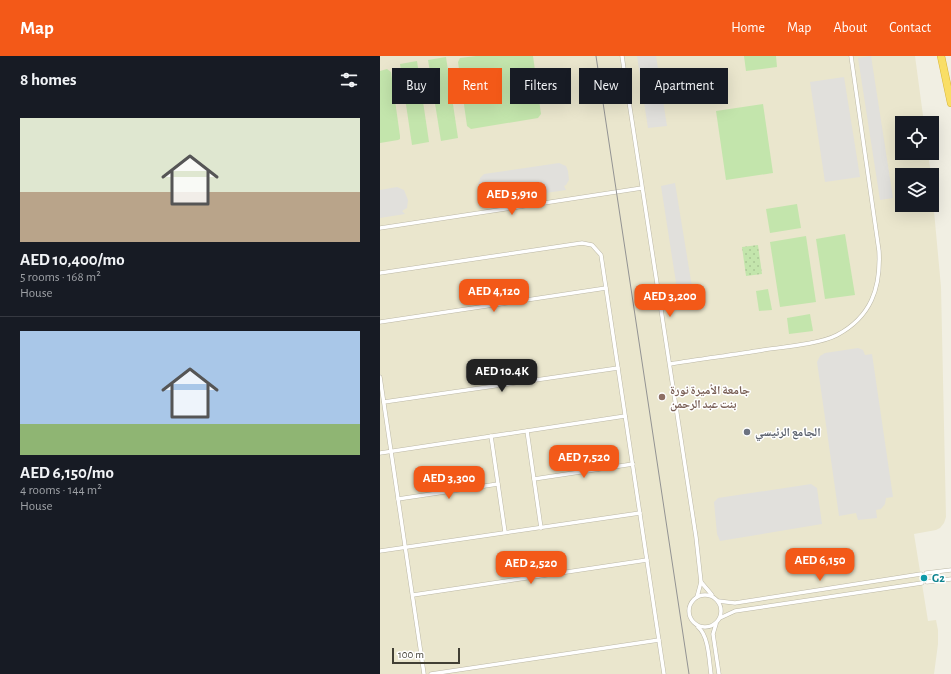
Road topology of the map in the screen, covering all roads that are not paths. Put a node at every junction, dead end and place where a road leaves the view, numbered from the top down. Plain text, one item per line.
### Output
1 (622, 56) edge
2 (851, 56) edge
3 (941, 56) edge
4 (951, 103) edge
5 (642, 188) junction
6 (380, 228) edge
7 (380, 273) edge
8 (606, 288) junction
9 (380, 322) edge
10 (670, 364) junction
11 (618, 368) junction
12 (380, 377) edge
13 (384, 402) junction
14 (625, 416) junction
15 (527, 431) junction
16 (491, 436) junction
17 (391, 451) junction
18 (380, 453) edge
19 (632, 464) junction
20 (534, 479) junction
21 (498, 484) junction
22 (398, 499) junction
23 (640, 513) junction
24 (541, 528) junction
25 (505, 532) junction
26 (405, 547) junction
27 (380, 551) edge
28 (647, 560) junction
29 (951, 570) edge
30 (934, 572) junction
31 (920, 574) dead end
32 (926, 574) dead end
33 (951, 578) edge
34 (935, 581) junction
35 (701, 582) junction
36 (927, 582) dead end
37 (922, 583) dead end
38 (412, 595) junction
39 (697, 597) junction
40 (714, 598) junction
41 (718, 601) junction
42 (720, 618) junction
43 (717, 623) junction
44 (698, 626) junction
45 (659, 640) junction
46 (424, 674) edge
47 (431, 674) edge
48 (664, 674) edge
49 (711, 674) edge
50 (719, 674) edge

1 - 5 street
2 - 10 street
3 - 4 highway
5 - 6 street
5 - 10 street
7 - 8 street
8 - 9 street
8 - 11 street
10 - 35 street
11 - 13 street
11 - 14 street
12 - 13 street
13 - 17 street
14 - 15 street
14 - 19 street
15 - 16 street
15 - 20 street
16 - 17 street
16 - 21 street
17 - 18 street
17 - 22 street
19 - 20 street
19 - 23 street
20 - 24 street
21 - 22 street
21 - 25 street
22 - 26 street
23 - 24 street
23 - 28 street
24 - 25 street
25 - 26 street
26 - 27 street
26 - 38 street
28 - 38 street
28 - 45 street
29 - 30 street
30 - 32 street
30 - 34 street
31 - 41 street
33 - 34 street
34 - 36 street
35 - 39 street
35 - 40 street
37 - 42 street
38 - 46 street
39 - 40 street
39 - 44 street
40 - 41 street
41 - 42 street
42 - 43 street
43 - 44 street
43 - 50 street
44 - 49 street
45 - 47 street
45 - 48 street

